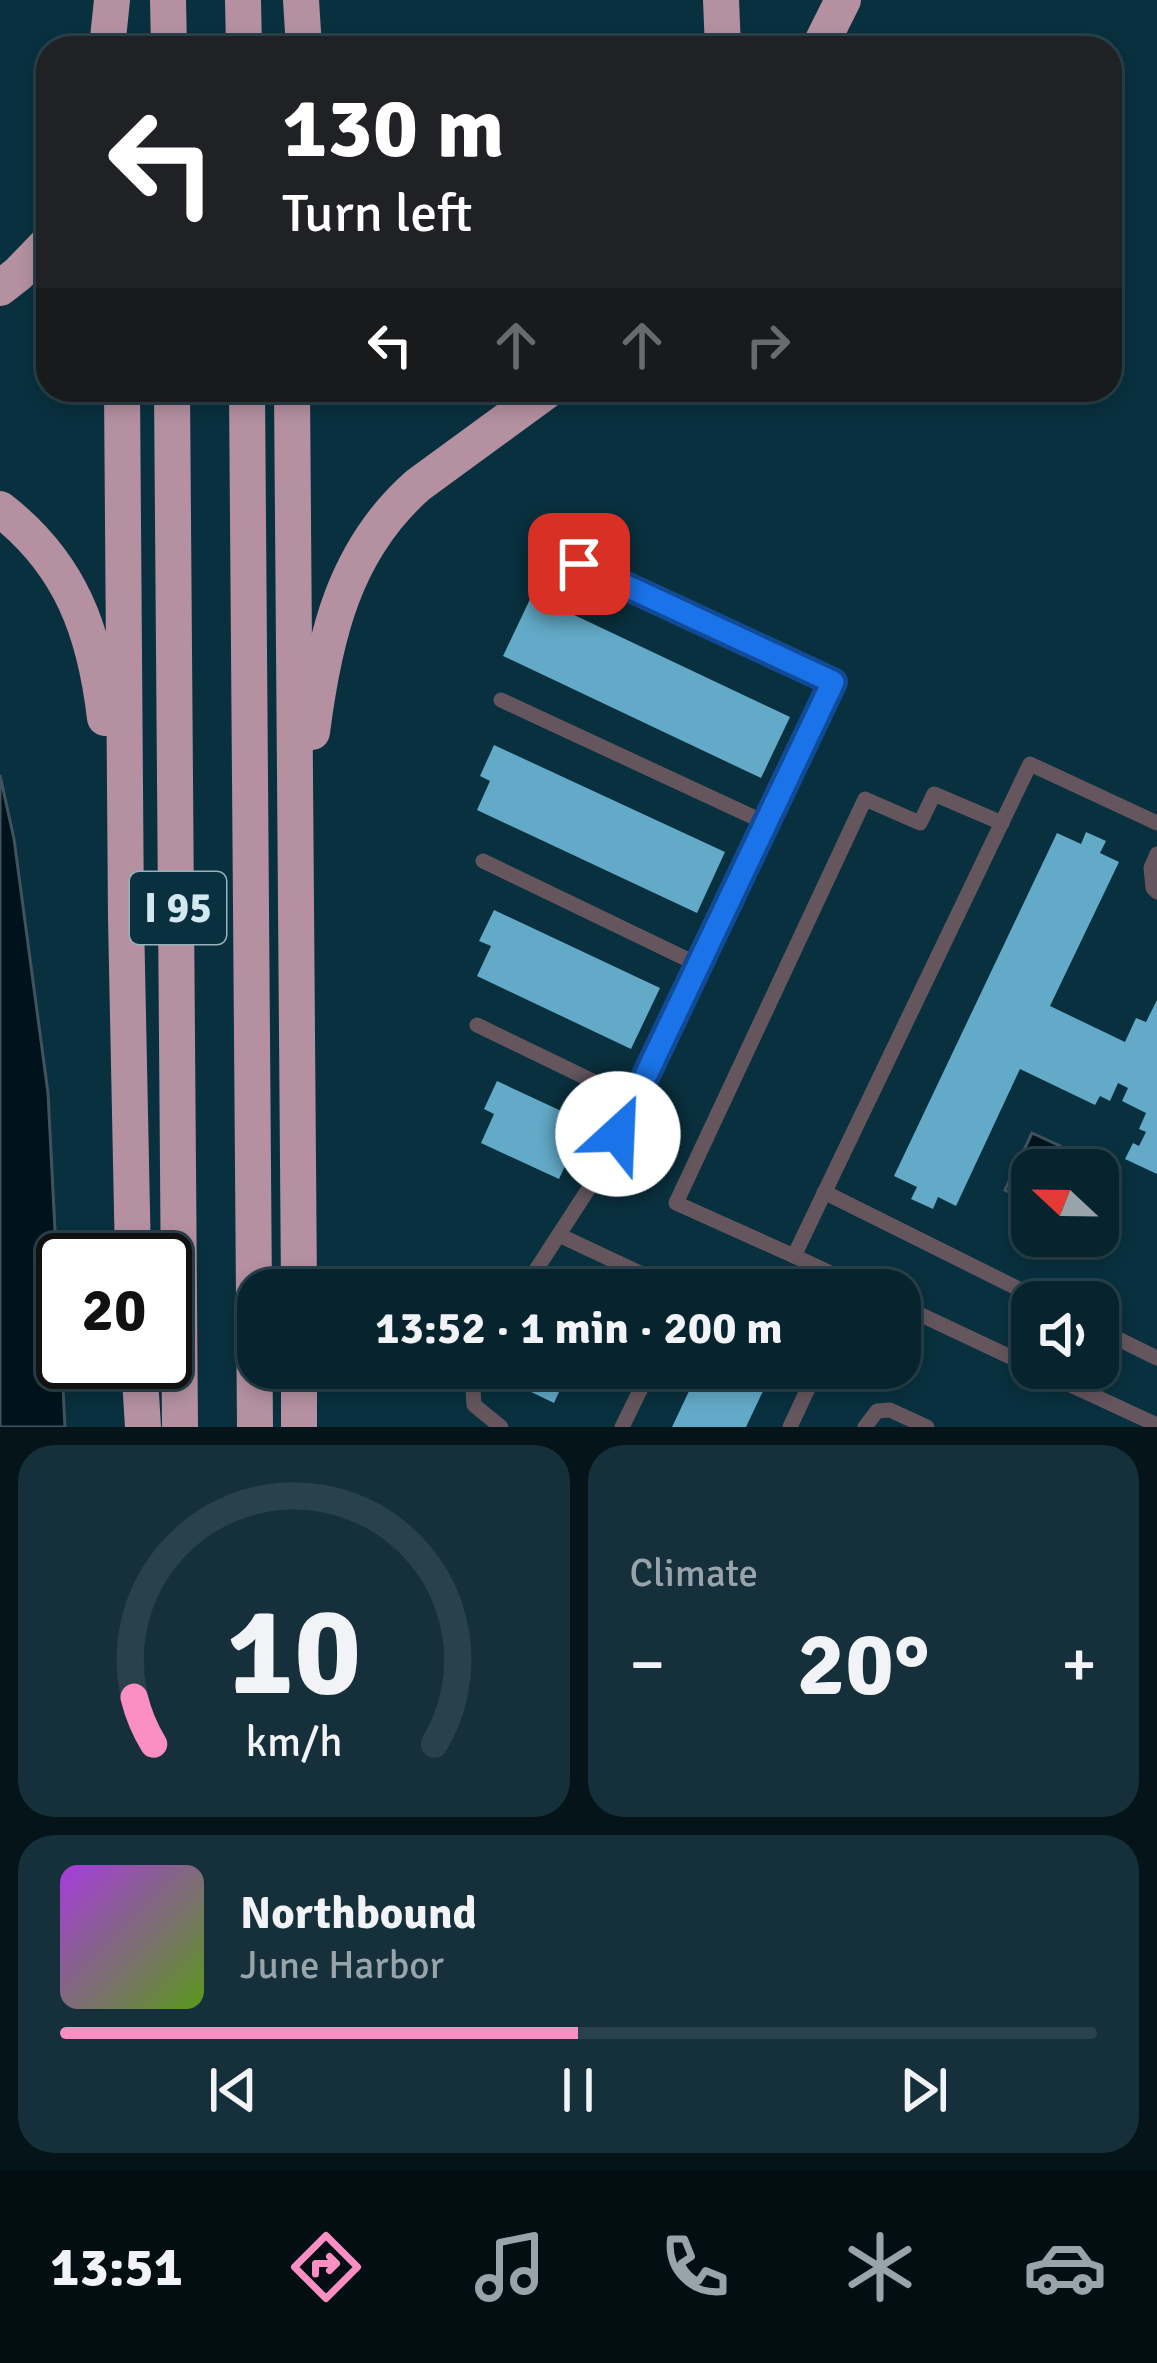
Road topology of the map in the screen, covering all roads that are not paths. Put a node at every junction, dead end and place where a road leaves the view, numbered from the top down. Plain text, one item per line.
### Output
1 (116, 0) edge
2 (168, 0) edge
3 (244, 0) edge
4 (296, 0) edge
5 (721, 0) edge
6 (843, 0) edge
7 (108, 36) edge
8 (118, 36) edge
9 (169, 36) edge
10 (244, 36) edge
11 (291, 36) edge
12 (302, 36) edge
13 (722, 36) edge
14 (824, 36) edge
15 (36, 256) edge
16 (0, 288) edge
17 (122, 402) edge
18 (172, 402) edge
19 (247, 402) edge
20 (292, 402) edge
21 (531, 402) edge
22 (0, 509) edge
23 (579, 564) dead end
24 (501, 700) dead end
25 (766, 823) junction
26 (1002, 823) junction
27 (1157, 824) edge
28 (1157, 854) edge
29 (126, 859) junction
30 (483, 860) dead end
31 (297, 891) junction
32 (1157, 892) edge
33 (699, 964) junction
34 (477, 1025) dead end
35 (634, 1101) junction
36 (824, 1192) junction
37 (133, 1233) edge
38 (559, 1235) junction
39 (794, 1256) junction
40 (299, 1269) edge
41 (537, 1269) edge
42 (631, 1269) edge
43 (822, 1269) edge
44 (1011, 1285) edge
45 (921, 1315) edge
46 (1119, 1339) edge
47 (1011, 1357) edge
48 (1157, 1358) edge
49 (141, 1389) edge
50 (299, 1389) edge
51 (472, 1389) edge
52 (641, 1389) edge
53 (808, 1389) edge
54 (1080, 1389) edge
55 (1157, 1425) edge
56 (143, 1427) edge
57 (180, 1427) edge
58 (255, 1427) edge
59 (299, 1427) edge
60 (501, 1427) edge
61 (622, 1427) edge
62 (790, 1427) edge
63 (866, 1427) edge
64 (927, 1427) edge

1 - 7 highway
1 - 8 highway
2 - 9 highway
3 - 10 highway
4 - 11 highway
4 - 12 highway
5 - 13 highway
6 - 14 highway
15 - 16 highway
17 - 29 highway
18 - 57 highway, I 95
19 - 58 highway, I 95
20 - 31 highway
21 - 31 highway
22 - 29 highway
23 - 25 lane
24 - 25 lane
25 - 33 lane
26 - 27 lane
26 - 36 lane
26 - 39 lane
28 - 32 lane
29 - 37 highway
30 - 33 lane
31 - 40 highway
33 - 35 lane
34 - 35 lane
35 - 38 lane
36 - 39 lane
36 - 44 lane
38 - 41 lane
38 - 42 lane
39 - 43 lane
45 - 47 lane
46 - 48 lane
49 - 56 highway
50 - 59 highway
51 - 60 lane
52 - 61 lane
53 - 62 lane
54 - 55 lane
63 - 64 lane

